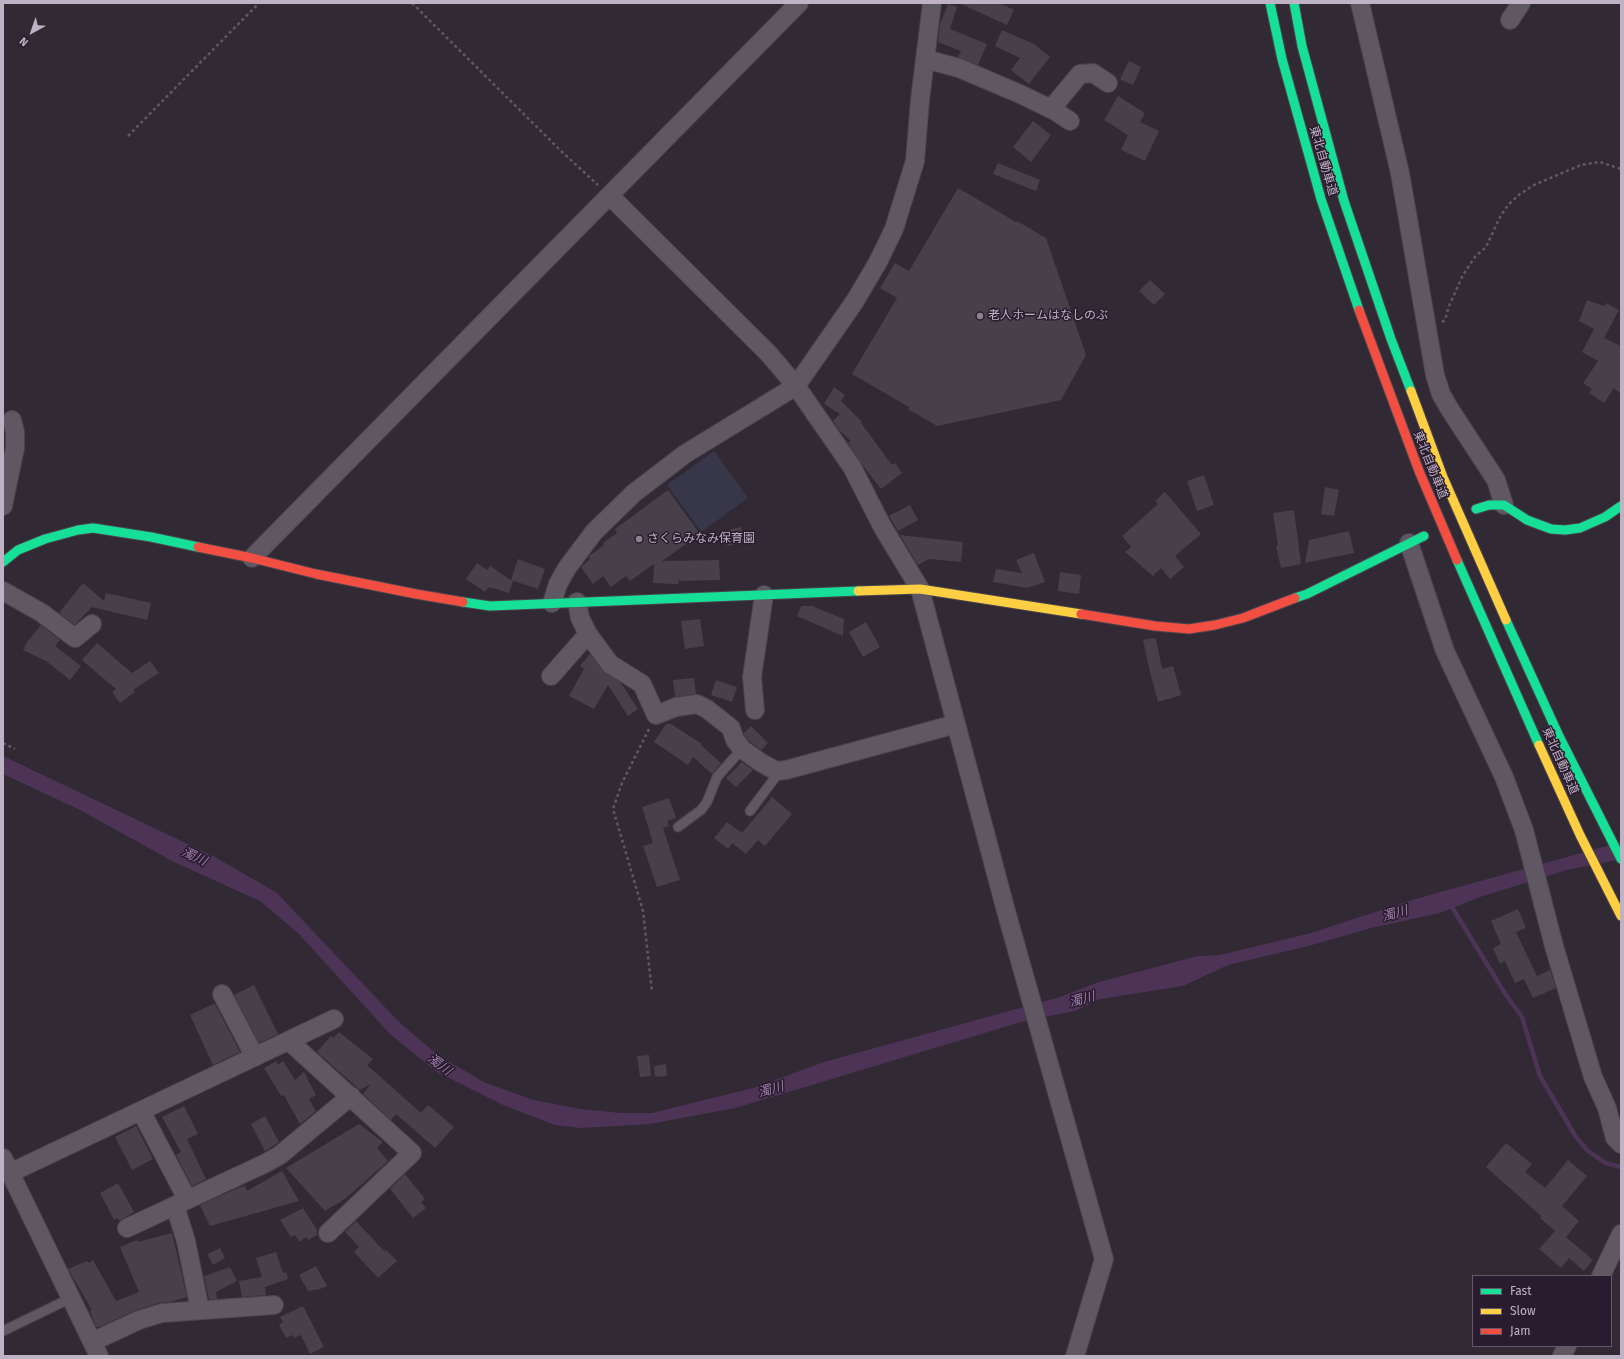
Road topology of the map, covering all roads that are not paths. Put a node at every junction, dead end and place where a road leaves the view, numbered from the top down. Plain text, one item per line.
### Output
1 (798, 3) edge
2 (932, 3) edge
3 (1270, 3) edge
4 (1294, 3) edge
5 (1360, 3) edge
6 (1521, 3) edge
7 (1510, 20) dead end
8 (925, 59) junction
9 (1108, 83) dead end
10 (1051, 109) junction
11 (1070, 121) dead end
12 (610, 196) junction
13 (796, 386) junction
14 (12, 420) dead end
15 (8, 457) edge
16 (1504, 505) junction
17 (3, 506) edge
18 (1621, 506) edge
19 (1476, 509) dead end
20 (1416, 539) joint
21 (252, 558) junction
22 (3, 562) edge
23 (920, 589) junction
24 (3, 591) edge
25 (764, 595) junction
26 (578, 602) junction
27 (552, 603) junction
28 (92, 624) dead end
29 (588, 634) junction
30 (551, 676) dead end
31 (755, 710) dead end
32 (956, 724) junction
33 (742, 749) junction
34 (776, 771) junction
35 (750, 811) dead end
36 (678, 827) dead end
37 (1621, 859) edge
38 (1621, 916) edge
39 (222, 994) dead end
40 (334, 1019) dead end
41 (289, 1041) junction
42 (255, 1057) junction
43 (351, 1096) junction
44 (141, 1111) junction
45 (1621, 1144) edge
46 (7, 1166) edge
47 (181, 1203) junction
48 (127, 1228) dead end
49 (328, 1233) dead end
50 (1621, 1234) edge
51 (1601, 1275) edge
52 (71, 1298) junction
53 (274, 1305) dead end
54 (200, 1310) junction
55 (3, 1331) edge
56 (1566, 1347) edge
57 (96, 1349) edge
58 (1075, 1356) edge
59 (1562, 1356) edge

1 - 12 street
2 - 8 street
3 - 38 main road, 東北自動車道
4 - 37 main road, 東北自動車道
5 - 16 street
6 - 7 street
8 - 10 street
8 - 13 street
9 - 10 street
10 - 11 street
12 - 13 street
12 - 21 street
13 - 23 street
13 - 27 street
14 - 15 street
15 - 17 street
16 - 18 main road
16 - 19 main road
20 - 23 main road
20 - 45 street
21 - 22 main road
21 - 27 main road
23 - 25 main road
23 - 32 street
24 - 28 street
25 - 26 main road
25 - 31 street
26 - 27 main road
26 - 29 street
29 - 30 street
29 - 33 street
32 - 34 street
32 - 58 street
33 - 34 street
33 - 36 lane
34 - 35 lane
39 - 42 street
40 - 41 street
41 - 42 street
41 - 43 street
42 - 44 street
43 - 47 street
43 - 49 street
44 - 46 street
44 - 47 street
46 - 52 street
47 - 48 street
47 - 54 street
50 - 51 street
52 - 55 lane
52 - 57 street
53 - 54 street
54 - 57 street
56 - 59 street

